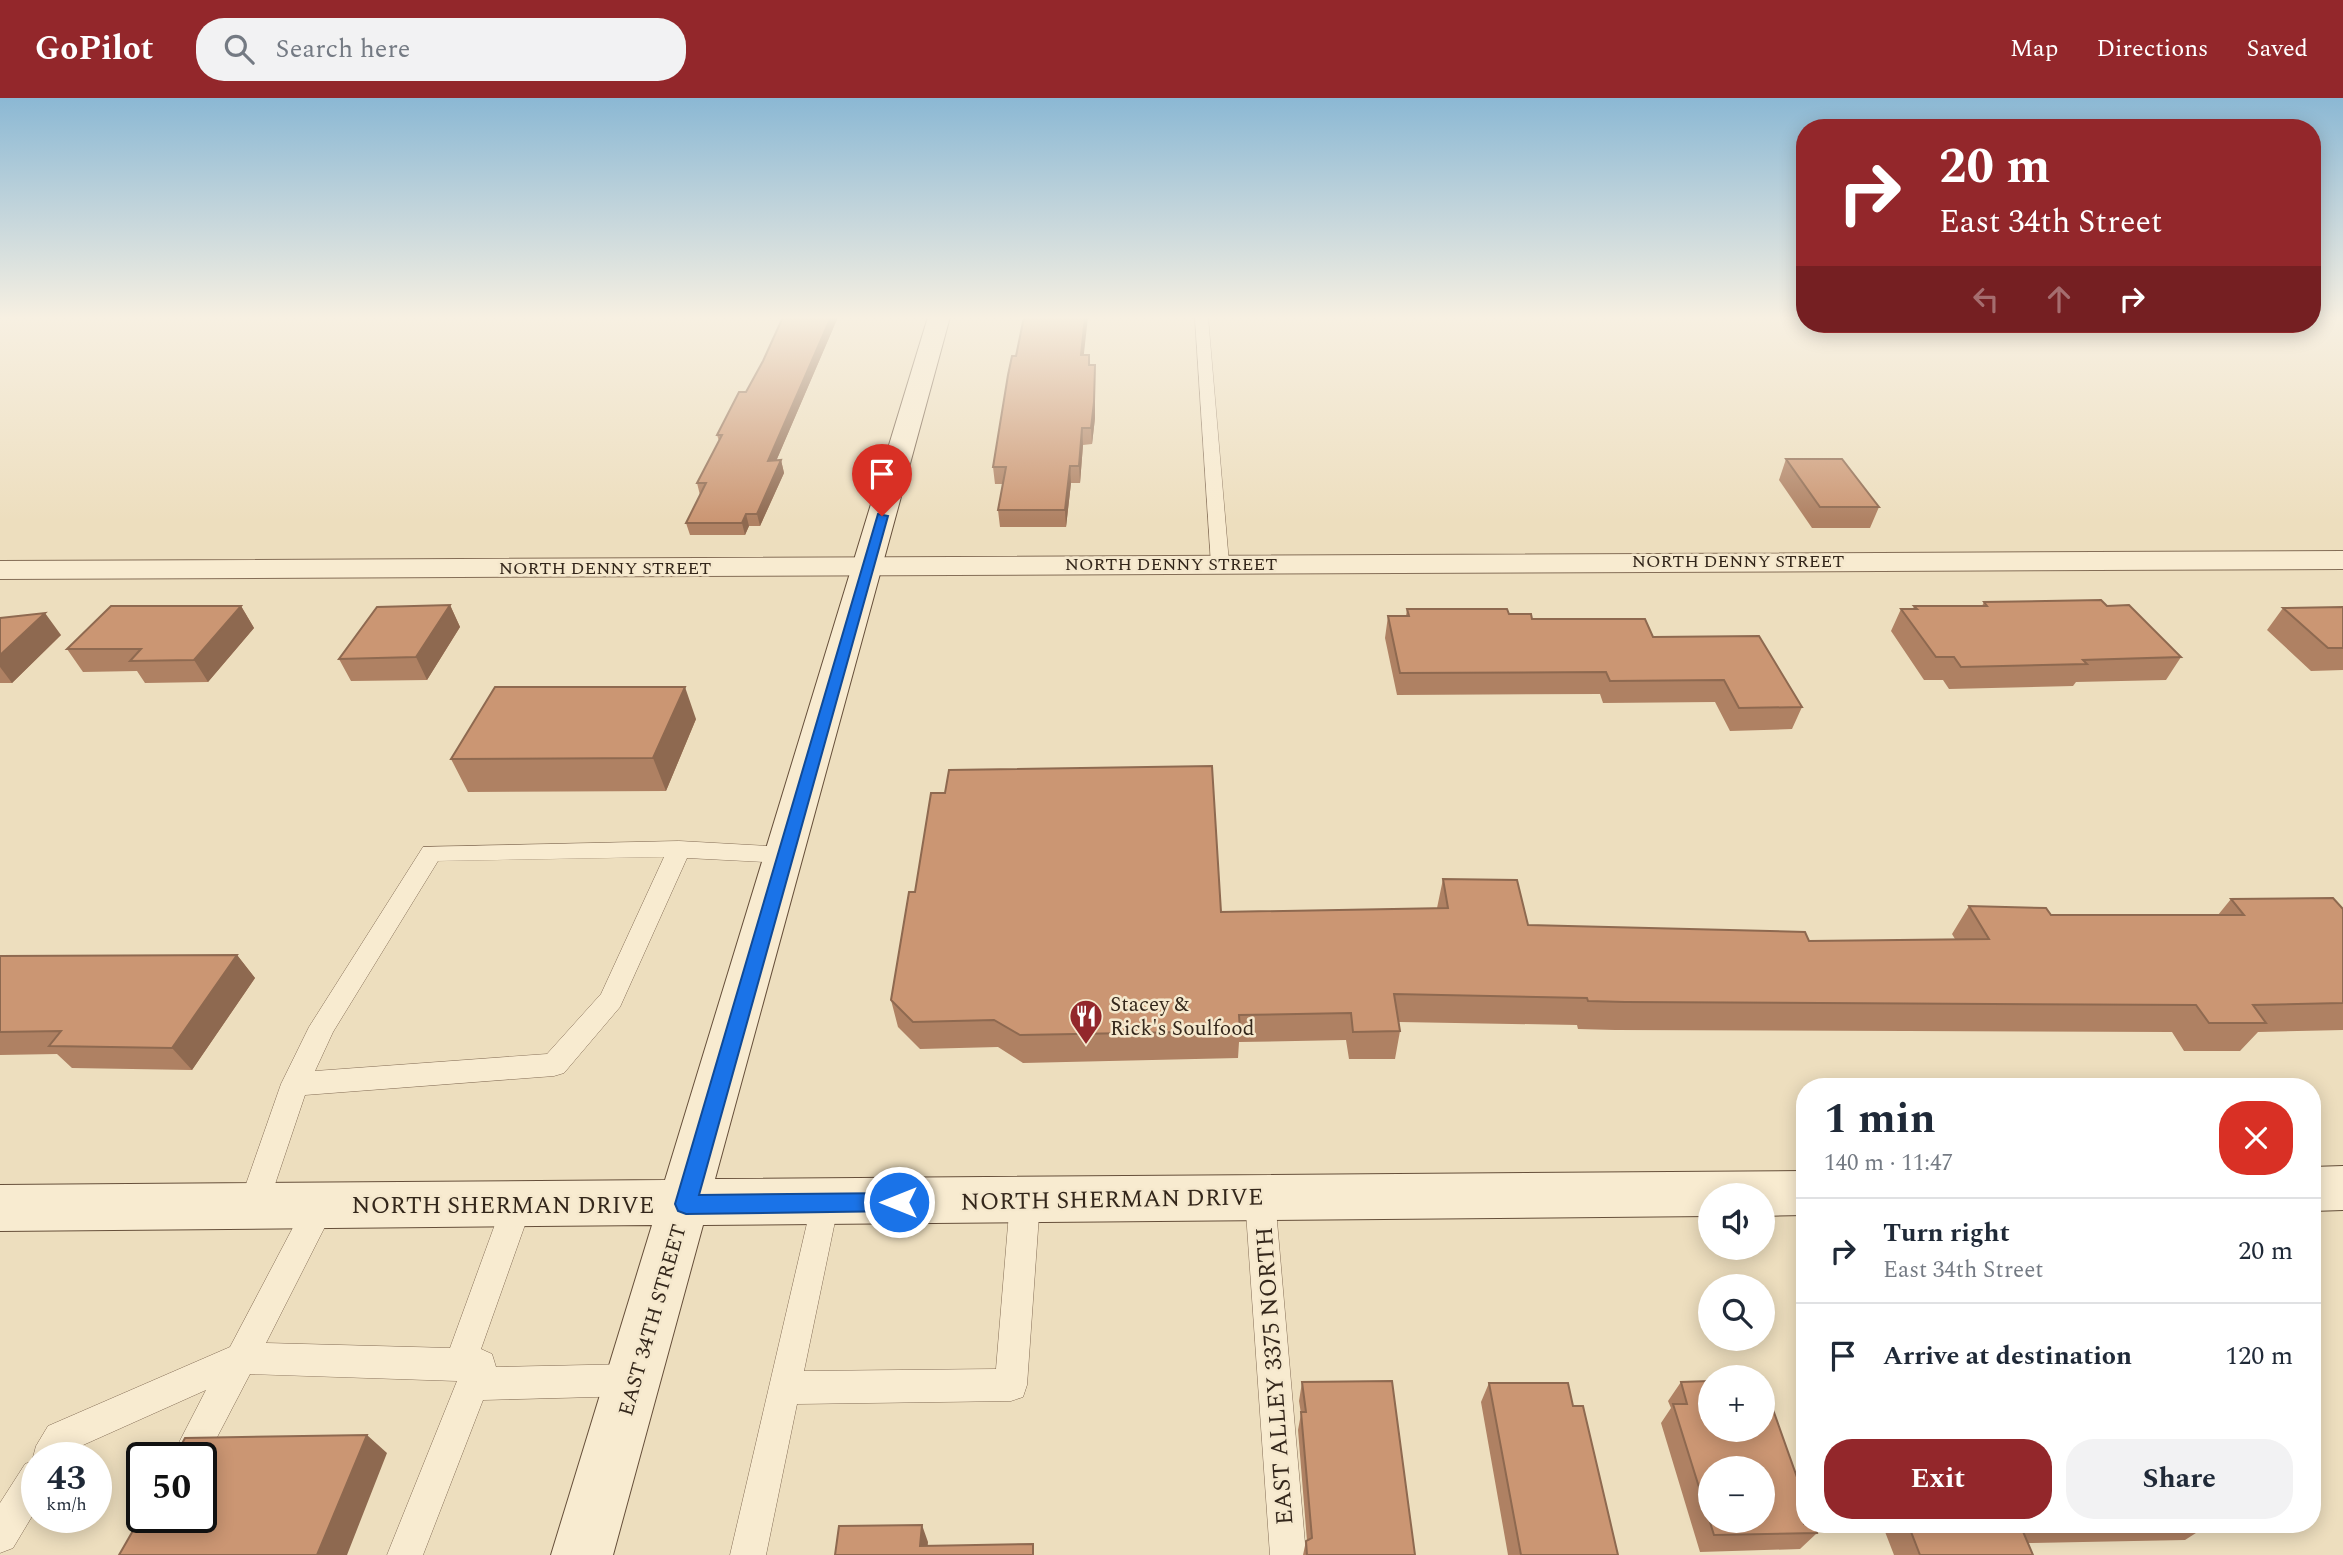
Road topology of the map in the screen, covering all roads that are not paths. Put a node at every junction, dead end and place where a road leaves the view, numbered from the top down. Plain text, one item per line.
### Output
1 (920, 385) edge
2 (1206, 385) edge
3 (2343, 560) edge
4 (1220, 563) junction
5 (868, 566) junction
6 (0, 570) edge
7 (679, 849) junction
8 (786, 855) junction
9 (295, 1084) junction
10 (2343, 1188) edge
11 (2321, 1189) edge
12 (1796, 1193) edge
13 (1260, 1198) junction
14 (1025, 1201) junction
15 (824, 1202) junction
16 (686, 1204) junction
17 (517, 1205) junction
18 (253, 1207) junction
19 (320, 1207) junction
20 (0, 1208) edge
21 (241, 1358) junction
22 (466, 1374) junction
23 (634, 1380) junction
24 (784, 1388) junction
25 (58, 1442) edge
26 (196, 1442) edge
27 (21, 1502) edge
28 (0, 1535) edge
29 (405, 1555) edge
30 (582, 1555) edge
31 (748, 1555) edge
32 (1288, 1555) edge

1 - 5 main road, EAST 34TH STREET
2 - 4 lane
3 - 4 main road, NORTH DENNY STREET
4 - 5 main road, NORTH DENNY STREET
5 - 6 main road, NORTH DENNY STREET
5 - 8 main road, EAST 34TH STREET
7 - 8 lane
7 - 9 lane
7 - 9 lane
8 - 16 main road, EAST 34TH STREET
9 - 18 lane
10 - 11 main road
12 - 13 main road, NORTH SHERMAN DRIVE
13 - 14 main road, NORTH SHERMAN DRIVE
13 - 32 lane, EAST ALLEY 3375 NORTH
14 - 15 main road, NORTH SHERMAN DRIVE
14 - 24 lane
15 - 16 main road, NORTH SHERMAN DRIVE
15 - 24 lane
16 - 17 main road, NORTH SHERMAN DRIVE
16 - 23 main road, EAST 34TH STREET
17 - 19 main road, NORTH SHERMAN DRIVE
17 - 22 lane
18 - 19 main road, NORTH SHERMAN DRIVE
18 - 20 main road, NORTH SHERMAN DRIVE
19 - 21 lane
21 - 22 lane
21 - 25 lane
21 - 26 lane
22 - 23 lane
22 - 29 lane
23 - 30 main road, EAST 34TH STREET
24 - 31 lane
27 - 28 lane

